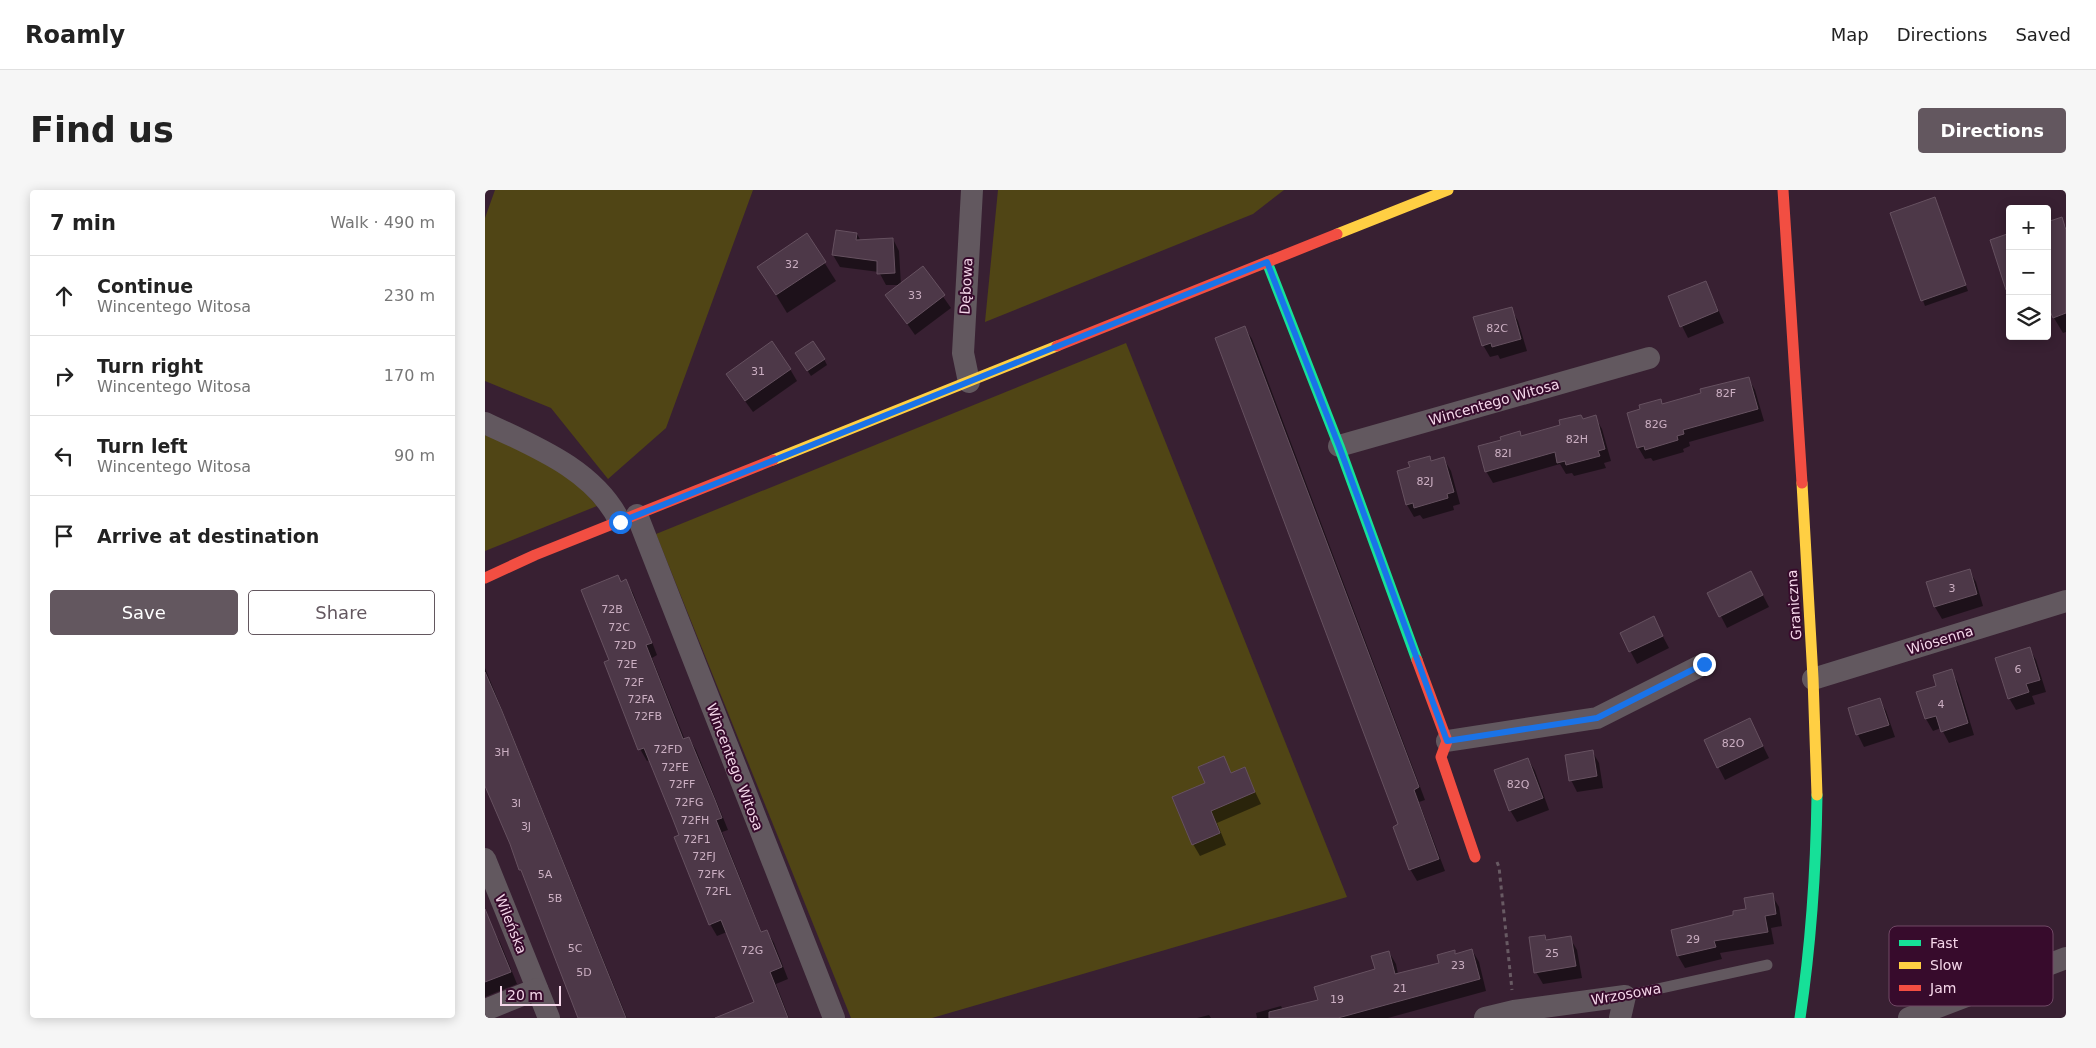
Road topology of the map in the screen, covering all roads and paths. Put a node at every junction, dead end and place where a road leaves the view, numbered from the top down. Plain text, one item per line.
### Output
1 (972, 190) edge
2 (1448, 190) edge
3 (1783, 190) edge
4 (1267, 262) junction
5 (1649, 358) dead end
6 (969, 382) junction
7 (485, 423) edge
8 (1339, 446) junction
9 (628, 519) junction
10 (485, 578) edge
11 (2066, 601) edge
12 (1704, 664) dead end
13 (1813, 679) junction
14 (1447, 741) junction
15 (1475, 857) dead end
16 (485, 858) edge
17 (2066, 958) edge
18 (2053, 963) edge
19 (1767, 965) dead end
20 (537, 989) junction
21 (1625, 996) junction
22 (1940, 1006) edge
23 (485, 1010) edge
24 (549, 1018) edge
25 (834, 1018) edge
26 (1485, 1018) edge
27 (1620, 1018) edge
28 (1800, 1018) edge
29 (1909, 1018) edge

1 - 6 street, Dębowa
2 - 4 street
3 - 13 street, Graniczna
4 - 6 street
4 - 8 street
5 - 8 street, Wincentego Witosa
6 - 9 street
7 - 9 street, Wincentego Witosa
8 - 14 street
9 - 10 street
9 - 25 street, Wincentego Witosa
11 - 13 street, Wiosenna
12 - 14 street
13 - 28 street, Graniczna
14 - 15 street
16 - 20 street, Wileńska
17 - 18 street
19 - 21 lane, Wrzosowa
20 - 23 street
20 - 24 street, Wileńska
21 - 26 street, Wrzosowa
21 - 27 street
22 - 29 street

